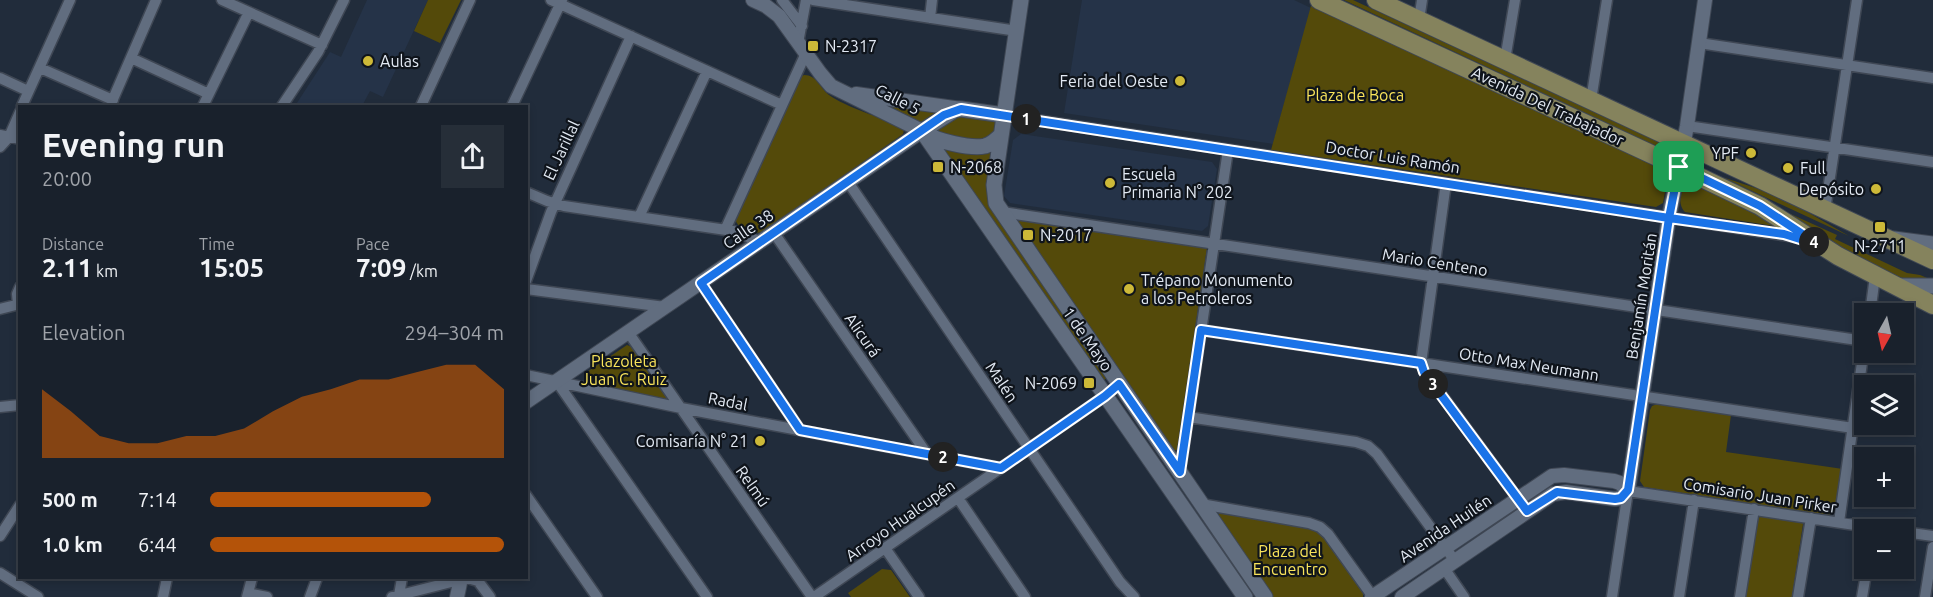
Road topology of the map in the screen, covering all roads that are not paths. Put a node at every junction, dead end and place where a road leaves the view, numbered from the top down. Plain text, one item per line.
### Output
1 (70, 0) edge
2 (156, 0) edge
3 (222, 0) edge
4 (344, 0) edge
5 (470, 0) edge
6 (753, 0) edge
7 (782, 0) edge
8 (806, 0) edge
9 (813, 0) edge
10 (933, 0) edge
11 (1021, 0) edge
12 (1319, 0) edge
13 (1376, 0) edge
14 (1422, 0) edge
15 (1515, 0) edge
16 (1607, 0) edge
17 (1706, 0) edge
18 (1857, 0) edge
19 (558, 1) edge
20 (249, 12) junction
21 (930, 18) junction
22 (1419, 20) junction
23 (802, 26) junction
24 (1017, 31) junction
25 (632, 36) junction
26 (1699, 43) junction
27 (322, 45) junction
28 (802, 48) junction
29 (131, 58) junction
30 (1505, 60) junction
31 (1847, 65) junction
32 (40, 68) junction
33 (707, 71) junction
34 (0, 78) edge
35 (1933, 78) edge
36 (28, 91) junction
37 (845, 93) junction
38 (209, 94) junction
39 (1591, 100) junction
40 (112, 103) edge
41 (22, 105) edge
42 (204, 105) edge
43 (283, 105) edge
44 (421, 105) edge
45 (512, 105) edge
46 (782, 105) junction
47 (961, 109) junction
48 (18, 116) edge
49 (1004, 116) junction
50 (922, 131) junction
51 (1001, 135) junction
52 (1685, 135) junction
53 (10, 137) edge
54 (0, 147) edge
55 (1835, 148) junction
56 (1228, 150) junction
57 (1933, 162) edge
58 (1679, 167) junction
59 (848, 182) junction
60 (1446, 183) junction
61 (528, 193) edge
62 (555, 204) junction
63 (1826, 210) junction
64 (1002, 212) junction
65 (639, 217) junction
66 (1669, 218) junction
67 (725, 230) junction
68 (774, 232) junction
69 (1884, 237) junction
70 (761, 242) junction
71 (1214, 244) junction
72 (1933, 244) edge
73 (1819, 245) junction
74 (1933, 260) edge
75 (528, 275) edge
76 (1432, 276) junction
77 (1875, 276) junction
78 (701, 283) junction
79 (1893, 285) junction
80 (1933, 286) edge
81 (528, 289) edge
82 (1871, 303) edge
83 (18, 304) edge
84 (1933, 304) edge
85 (665, 308) junction
86 (0, 309) edge
87 (1655, 310) junction
88 (1201, 330) junction
89 (628, 332) junction
90 (1854, 340) edge
91 (1421, 363) junction
92 (1862, 363) edge
93 (528, 375) edge
94 (557, 382) junction
95 (1119, 384) junction
96 (1105, 396) junction
97 (1642, 396) junction
98 (528, 401) edge
99 (18, 405) edge
100 (0, 407) edge
101 (681, 408) junction
102 (1188, 417) junction
103 (1853, 428) junction
104 (800, 430) junction
105 (1029, 448) junction
106 (927, 454) junction
107 (1001, 468) junction
108 (1180, 472) junction
109 (1628, 490) junction
110 (528, 498) edge
111 (958, 498) junction
112 (1518, 499) junction
113 (1694, 500) junction
114 (1201, 504) junction
115 (18, 508) edge
116 (1754, 509) junction
117 (1527, 511) junction
118 (1811, 518) junction
119 (1839, 522) junction
120 (1854, 525) edge
121 (1914, 533) edge
122 (0, 536) edge
123 (1933, 536) edge
124 (1933, 547) edge
125 (885, 548) junction
126 (1446, 548) junction
127 (1449, 564) junction
128 (0, 573) edge
129 (168, 579) edge
130 (252, 579) edge
131 (317, 579) edge
132 (402, 579) edge
133 (457, 579) edge
134 (461, 579) edge
135 (471, 579) edge
136 (1865, 579) edge
137 (247, 595) edge
138 (395, 596) edge
139 (38, 597) edge
140 (163, 597) edge
141 (267, 597) edge
142 (310, 597) edge
143 (457, 597) edge
144 (490, 597) edge
145 (597, 597) edge
146 (707, 597) edge
147 (813, 597) edge
148 (919, 597) edge
149 (1025, 597) edge
150 (1134, 597) edge
151 (1245, 597) edge
152 (1265, 597) edge
153 (1373, 597) edge
154 (1402, 597) edge
155 (1464, 597) edge
156 (1612, 597) edge
157 (1679, 597) edge
158 (1740, 597) edge
159 (1798, 597) edge
160 (1862, 597) edge
161 (1925, 597) edge

1 - 32 street
2 - 29 street
3 - 20 street
4 - 27 street
5 - 44 street
6 - 28 street, Calle 5
7 - 23 street
8 - 23 street
9 - 21 street
10 - 21 street
11 - 24 main road, 1 de Mayo
12 - 58 main road, Avenida Del Trabajador
13 - 22 main road, Avenida Del Trabajador
14 - 22 street
15 - 30 street
16 - 39 street
17 - 26 street, Benjamín Moritán
18 - 31 street
19 - 25 street
19 - 45 street
20 - 27 street
20 - 38 street
21 - 24 street
22 - 30 main road, Avenida Del Trabajador
23 - 28 street
24 - 49 main road, 1 de Mayo
25 - 33 street
25 - 62 street, El Jarillal
26 - 31 street
26 - 52 street, Benjamín Moritán
27 - 43 street
28 - 37 street, Calle 5
28 - 46 street
29 - 38 street
29 - 40 street
30 - 39 main road, Avenida Del Trabajador
31 - 35 street
31 - 55 street
32 - 36 street
32 - 40 street
33 - 46 street
33 - 65 street
34 - 36 street
36 - 41 street
37 - 47 street, Calle 5
37 - 50 street, Calle 5
38 - 42 street
39 - 52 main road, Avenida Del Trabajador
46 - 67 street
47 - 49 main road, Doctor Luis Ramón
47 - 50 main road, Calle 38
48 - 53 street
49 - 51 main road, 1 de Mayo
49 - 56 street, Doctor Luis Ramón
50 - 51 main road, Calle 5
50 - 59 street, Calle 38
50 - 96 main road, 1 de Mayo
51 - 64 main road, 1 de Mayo
52 - 55 street
52 - 58 street, Benjamín Moritán
52 - 63 main road, Avenida Del Trabajador
53 - 54 street
55 - 57 street
55 - 63 street
56 - 60 street, Doctor Luis Ramón
56 - 71 street
58 - 66 street, Benjamín Moritán
58 - 73 main road, Avenida Del Trabajador
59 - 68 street, Calle 38
59 - 105 street, Malén
60 - 66 street, Doctor Luis Ramón
60 - 76 street
61 - 62 street
62 - 65 street
62 - 75 street, El Jarillal
63 - 69 main road, Avenida Del Trabajador
64 - 71 street, Mario Centeno
64 - 95 main road, 1 de Mayo
65 - 67 street
66 - 73 street, Doctor Luis Ramón
66 - 87 street, Benjamín Moritán
67 - 70 street
68 - 70 street, Calle 38
68 - 106 street, Alicurá
69 - 72 main road
69 - 74 main road, Avenida Del Trabajador
70 - 78 street, Calle 38
71 - 76 street, Mario Centeno
71 - 88 street
73 - 77 main road, Avenida Del Trabajador
76 - 87 street, Mario Centeno
76 - 91 street
77 - 79 main road, Avenida Del Trabajador
77 - 82 street
78 - 85 street, Calle 38
78 - 104 street
79 - 80 main road
79 - 84 main road, Avenida Del Trabajador
81 - 85 street
83 - 86 street
85 - 89 street, Calle 38
87 - 90 street, Mario Centeno
87 - 97 street, Benjamín Moritán
88 - 91 street, Otto Max Neumann
88 - 102 street
89 - 94 street, Calle 38
89 - 101 street, Relmú
91 - 97 street, Otto Max Neumann
91 - 112 street
92 - 103 street
93 - 94 street, Radal
94 - 98 street
94 - 101 street, Radal
94 - 146 street
95 - 96 street, Arroyo Hualcupén
95 - 108 main road, 1 de Mayo
96 - 105 street, Arroyo Hualcupén
96 - 151 main road, 1 de Mayo
97 - 103 street, Otto Max Neumann
97 - 109 street, Benjamín Moritán
99 - 100 street
101 - 104 street, Radal
101 - 147 street, Relmú
102 - 108 street
102 - 126 street
103 - 119 street
104 - 106 street, Radal
105 - 107 street, Arroyo Hualcupén
105 - 150 street, Malén
106 - 107 street, Radal
107 - 111 street, Arroyo Hualcupén
108 - 114 main road, 1 de Mayo
109 - 112 street, Avenida Huilén
109 - 113 street, Comisario Juan Pirker
109 - 117 street, Avenida Huilén
109 - 156 street, Benjamín Moritán
110 - 145 street
111 - 125 street, Arroyo Hualcupén
111 - 149 street
112 - 117 street
112 - 126 street, Avenida Huilén
113 - 116 street, Comisario Juan Pirker
113 - 157 street
114 - 152 main road, 1 de Mayo
114 - 153 street
115 - 122 street
116 - 118 street, Comisario Juan Pirker
116 - 158 street
117 - 127 street, Avenida Huilén
118 - 119 street, Comisario Juan Pirker
118 - 159 street
119 - 120 street, Comisario Juan Pirker
121 - 123 street
124 - 161 street
125 - 147 street, Arroyo Hualcupén
125 - 148 street
126 - 127 street
126 - 153 street, Avenida Huilén
127 - 154 street, Avenida Huilén
127 - 155 street
128 - 139 street
129 - 140 street
130 - 137 street
131 - 142 street
132 - 138 street
133 - 138 street
134 - 143 street
135 - 144 street
136 - 160 street
137 - 141 street

